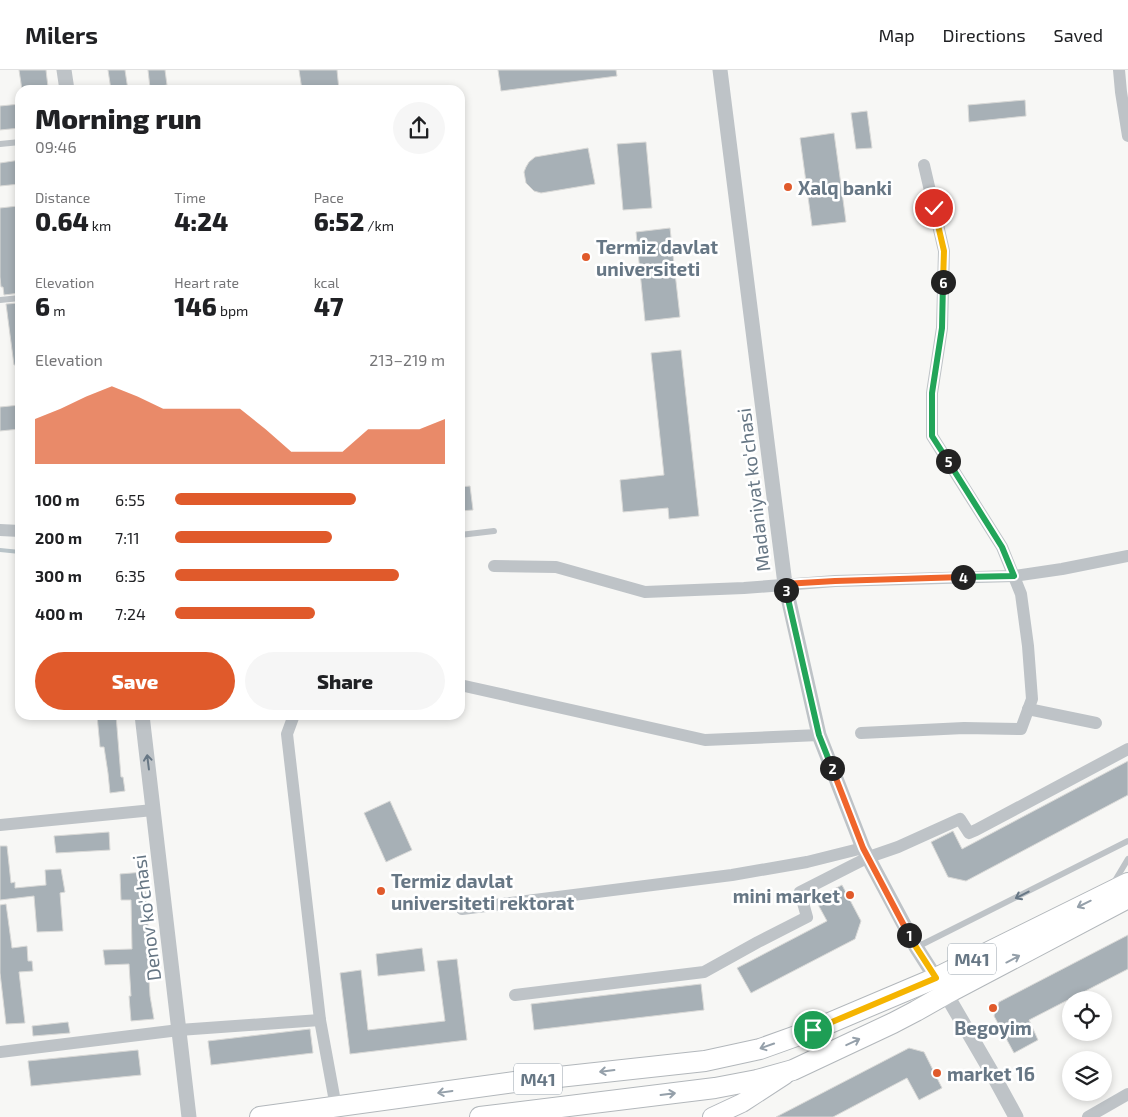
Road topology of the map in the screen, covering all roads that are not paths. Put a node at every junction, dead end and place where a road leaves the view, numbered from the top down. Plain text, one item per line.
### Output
1 (64, 70) edge
2 (720, 70) edge
3 (1119, 70) edge
4 (66, 85) edge
5 (1128, 136) edge
6 (15, 142) edge
7 (0, 144) edge
8 (924, 165) dead end
9 (15, 298) edge
10 (0, 300) edge
11 (0, 530) edge
12 (15, 531) edge
13 (494, 531) dead end
14 (465, 534) edge
15 (1128, 556) edge
16 (494, 566) dead end
17 (1014, 576) junction
18 (784, 584) junction
19 (465, 686) edge
20 (1028, 710) junction
21 (143, 720) edge
22 (292, 720) edge
23 (1096, 723) dead end
24 (861, 733) dead end
25 (819, 735) junction
26 (1128, 750) edge
27 (153, 810) junction
28 (0, 825) edge
29 (1128, 841) edge
30 (866, 853) junction
31 (1128, 859) edge
32 (1128, 883) edge
33 (1107, 893) junction
34 (1128, 898) edge
35 (462, 909) dead end
36 (916, 947) junction
37 (941, 986) junction
38 (515, 995) dead end
39 (320, 1020) junction
40 (179, 1030) junction
41 (0, 1052) edge
42 (793, 1070) junction
43 (1128, 1094) edge
44 (336, 1107) junction
45 (189, 1117) edge
46 (260, 1117) edge
47 (480, 1117) edge
48 (712, 1117) edge
49 (1016, 1117) edge
50 (1088, 1117) edge

1 - 4 street
2 - 18 street, Madaniyat ko'chasi
3 - 5 street
6 - 7 lane
8 - 17 street
9 - 10 lane
11 - 12 street
13 - 14 lane
15 - 17 street
16 - 18 street
17 - 18 street
17 - 20 street
18 - 25 street, Madaniyat ko'chasi
19 - 25 street
20 - 23 street
20 - 24 street
27 -> 21 street, Denov ko'chasi
22 - 39 street
25 - 30 street, Madaniyat ko'chasi
26 - 30 street
27 - 28 street
27 - 40 street, Denov ko'chasi
29 -> 36 lane
30 - 35 street
30 - 36 street, Madaniyat ko'chasi
30 - 38 street
31 - 33 lane
32 - 33 main road, M41
33 -> 37 main road, M41
37 -> 34 main road, M41
36 - 37 street, Madaniyat ko'chasi
42 -> 37 main road, M41
37 -> 44 main road, M41
37 - 49 street, Madaniyat ko'chasi
39 - 40 street
39 - 44 street
40 - 41 street
40 - 45 street, Denov ko'chasi
47 -> 42 main road, M41
42 - 48 main road
43 - 50 street
44 - 46 main road, M41

